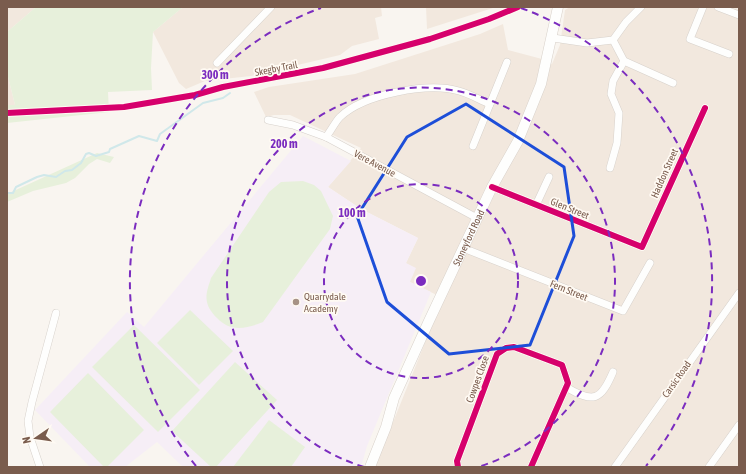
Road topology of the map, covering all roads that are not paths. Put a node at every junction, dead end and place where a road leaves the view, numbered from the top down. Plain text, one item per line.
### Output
1 (270, 7) edge
2 (558, 7) edge
3 (641, 7) edge
4 (702, 7) edge
5 (718, 7) edge
6 (739, 15) edge
7 (553, 38) junction
8 (613, 40) junction
9 (729, 54) dead end
10 (624, 61) junction
11 (507, 62) dead end
12 (216, 63) dead end
13 (673, 83) dead end
14 (490, 104) junction
15 (705, 108) dead end
16 (268, 120) dead end
17 (326, 137) junction
18 (474, 146) dead end
19 (610, 168) dead end
20 (549, 177) dead end
21 (492, 187) junction
22 (536, 205) junction
23 (477, 218) junction
24 (642, 247) joint
25 (463, 248) junction
26 (650, 263) dead end
27 (739, 293) edge
28 (56, 313) dead end
29 (613, 372) dead end
30 (566, 387) junction
31 (739, 425) edge
32 (40, 467) edge
33 (370, 467) edge
34 (458, 467) edge
35 (531, 467) edge
36 (615, 467) edge
37 (709, 467) edge

1 - 12 street
2 - 7 main road, Stoneyford Road
3 - 8 street
4 - 9 street
5 - 6 street
7 - 8 street
7 - 21 main road, Stoneyford Road
8 - 10 street
10 - 13 street
10 - 19 street
11 - 14 street
14 - 17 street
14 - 18 street
15 - 24 street, Haddon Street
16 - 17 street, Vere Avenue
17 - 23 street, Vere Avenue
20 - 22 street
21 - 22 street, Glen Street
21 - 23 main road, Stoneyford Road
22 - 24 street, Glen Street
23 - 25 main road, Stoneyford Road
25 - 26 street, Fern Street
25 - 33 main road, Stoneyford Road
27 - 36 street, Carsic Road
28 - 32 street
29 - 30 street
30 - 34 street, Cowpes Close
30 - 35 street
31 - 37 street

